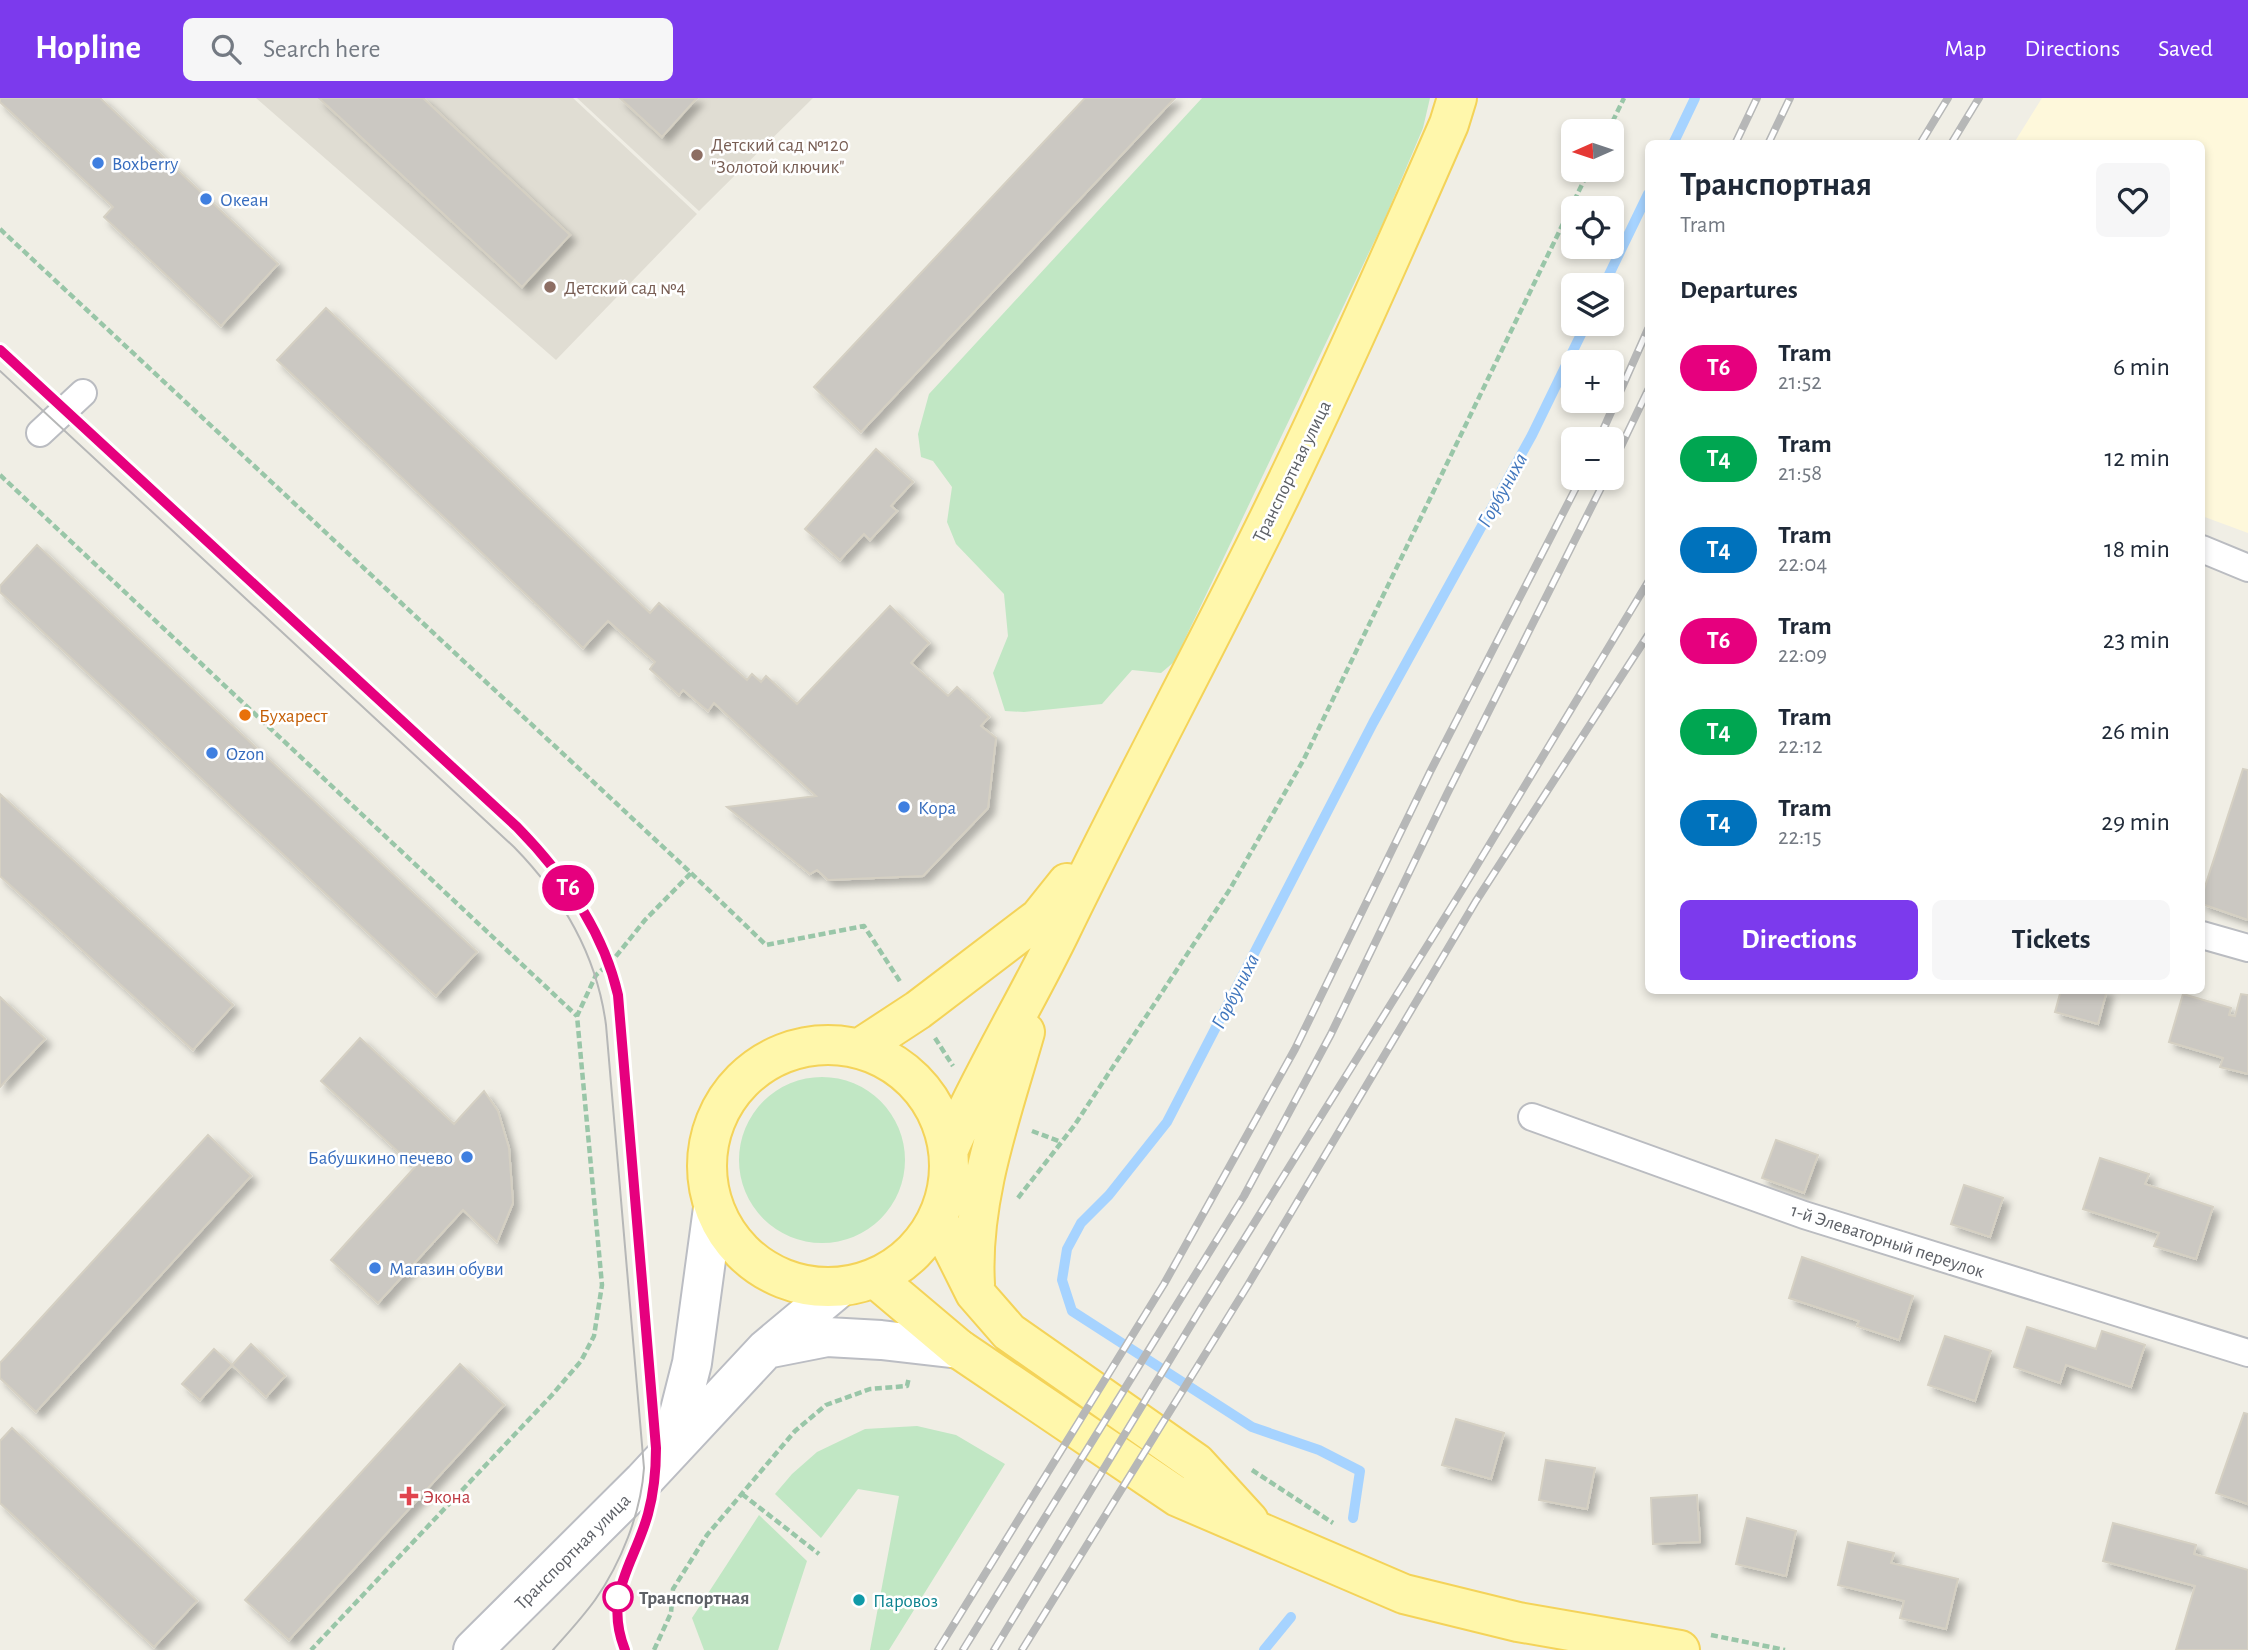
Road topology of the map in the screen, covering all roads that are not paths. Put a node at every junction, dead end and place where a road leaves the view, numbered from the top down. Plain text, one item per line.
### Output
1 (1457, 98) edge
2 (83, 393) dead end
3 (40, 433) dead end
4 (2205, 550) edge
5 (2248, 568) edge
6 (1106, 835) junction
7 (1059, 933) junction
8 (2205, 936) edge
9 (2248, 948) edge
10 (859, 1048) junction
11 (1532, 1117) dead end
12 (949, 1150) junction
13 (713, 1208) junction
14 (938, 1219) junction
15 (876, 1279) junction
16 (839, 1288) junction
17 (975, 1293) junction
18 (766, 1349) junction
19 (959, 1349) junction
20 (2248, 1353) edge
21 (670, 1451) junction
22 (1258, 1530) junction
23 (1694, 1642) edge
24 (473, 1650) edge

1 - 6 main road, Транспортная улица
2 - 3 street
4 - 5 street
6 - 7 main road
6 - 10 main road
7 - 12 main road
7 - 17 main road
8 - 9 street
10 - 12 main road
10 - 13 main road
11 - 20 street, 1-й Элеваторный переулок
12 - 14 main road
13 - 16 main road
13 - 21 main road
14 - 15 main road
14 - 17 main road
15 - 16 main road
15 - 19 main road
16 - 18 main road, Транспортная улица
17 - 22 main road
18 - 19 main road
18 - 21 main road, Транспортная улица
19 - 22 main road
21 - 24 main road, Транспортная улица
22 - 23 main road

